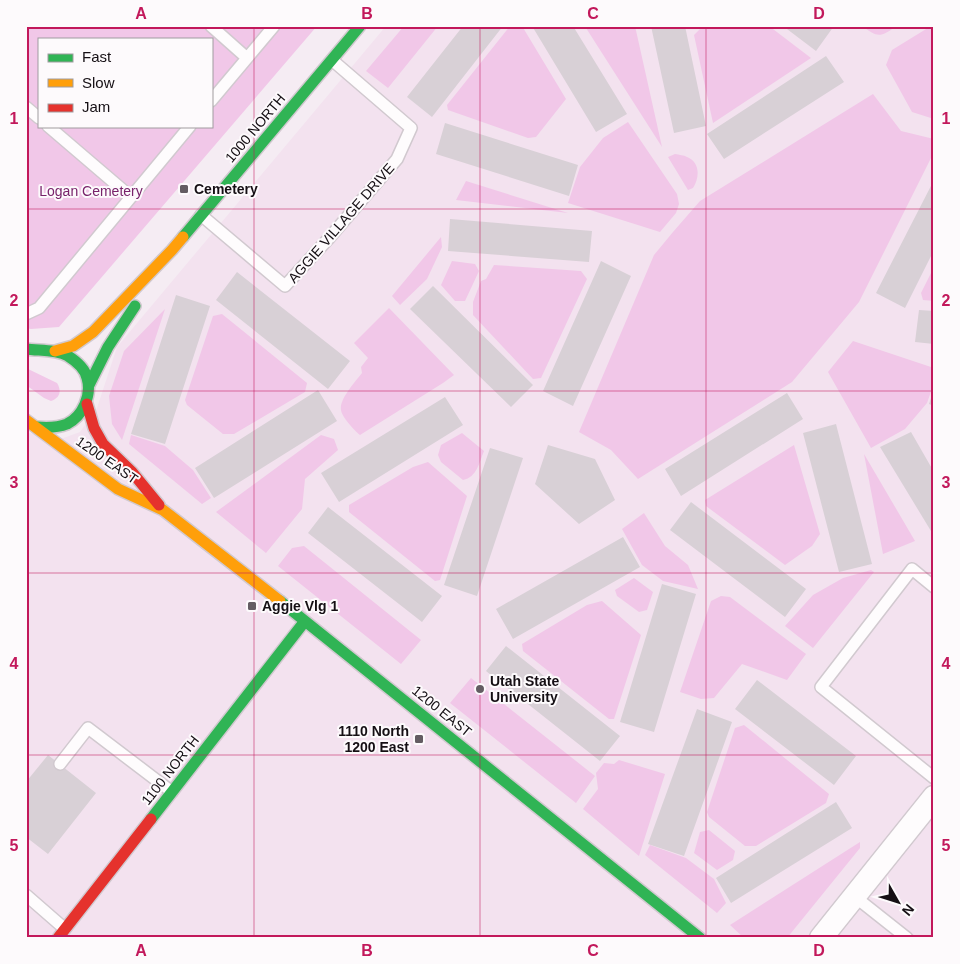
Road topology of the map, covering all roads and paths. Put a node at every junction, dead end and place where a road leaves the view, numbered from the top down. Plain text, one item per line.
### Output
1 (211, 26) edge
2 (274, 26) edge
3 (360, 26) edge
4 (248, 58) junction
5 (332, 60) junction
6 (212, 100) edge
7 (26, 107) edge
8 (38, 117) edge
9 (50, 128) edge
10 (188, 128) edge
11 (130, 197) junction
12 (201, 215) junction
13 (172, 250) junction
14 (26, 314) edge
15 (26, 349) edge
16 (55, 351) junction
17 (89, 385) junction
18 (87, 404) junction
19 (26, 420) edge
20 (37, 427) junction
21 (163, 510) junction
22 (934, 587) edge
23 (305, 621) junction
24 (60, 764) dead end
25 (934, 778) edge
26 (172, 792) junction
27 (934, 797) edge
28 (26, 894) edge
29 (854, 896) junction
30 (61, 933) edge
31 (700, 938) edge
32 (821, 938) edge
33 (907, 938) edge

1 - 4 lane
2 - 4 lane
3 - 5 main road, 1000 NORTH
4 - 6 lane
5 - 12 main road, 1000 NORTH
5 - 12 lane, AGGIE VILLAGE DRIVE
7 - 8 lane
9 - 11 lane
10 - 11 lane
11 - 14 lane
12 - 13 main road, 1000 NORTH
13 - 16 main road, 1000 NORTH
13 - 17 main road, 1000 NORTH
15 - 16 main road
16 - 17 main road
17 - 18 main road, 1200 EAST
18 - 20 main road, 1200 EAST
18 - 21 main road, 1200 EAST
19 - 20 main road, 1200 EAST
20 - 21 main road, 1200 EAST
21 - 23 main road, 1200 EAST
22 - 25 lane
23 - 26 main road, 1100 NORTH
23 - 31 main road, 1200 EAST
24 - 26 lane
26 - 30 main road, 1100 NORTH
27 - 29 street
28 - 30 lane
29 - 32 street
29 - 33 lane

